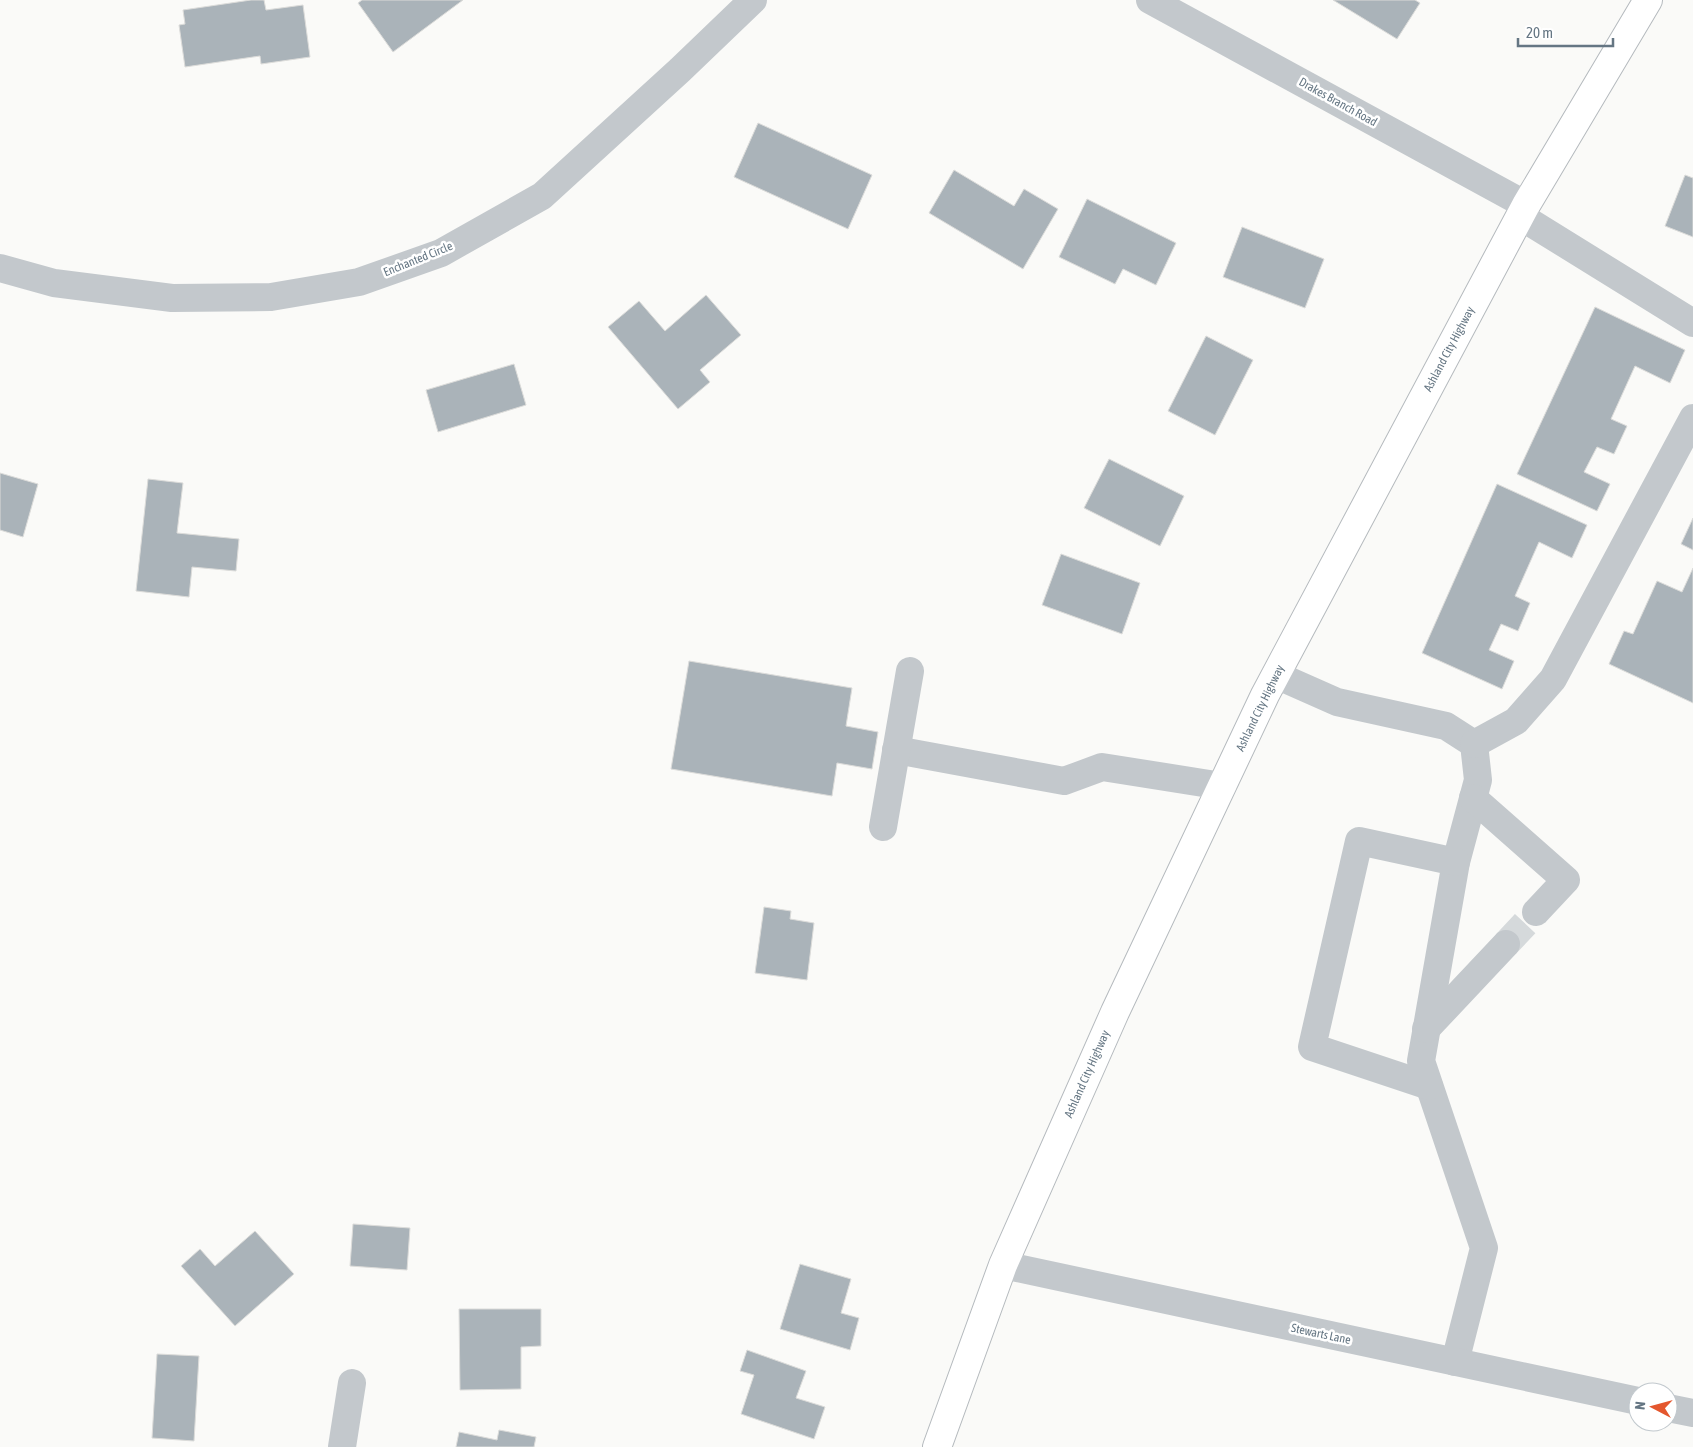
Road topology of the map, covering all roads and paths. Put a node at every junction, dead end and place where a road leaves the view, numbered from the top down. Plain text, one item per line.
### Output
1 (753, 0) edge
2 (1150, 0) edge
3 (1648, 0) edge
4 (1523, 210) junction
5 (0, 268) edge
6 (1693, 323) edge
7 (1693, 418) edge
8 (910, 671) dead end
9 (1276, 675) junction
10 (1474, 744) junction
11 (896, 750) junction
12 (1222, 786) junction
13 (1473, 798) junction
14 (883, 827) dead end
15 (1456, 862) junction
16 (1536, 912) tunnel mouth
17 (1506, 944) tunnel mouth
18 (1426, 1029) junction
19 (1429, 1086) junction
20 (1003, 1266) junction
21 (1455, 1362) junction
22 (352, 1382) dead end
23 (1628, 1399) edge
24 (1678, 1410) edge
25 (1693, 1413) edge
26 (342, 1447) edge
27 (938, 1447) edge

1 - 5 street, Enchanted Circle
2 - 4 street, Drakes Branch Road
3 - 4 main road, Ashland City Highway
4 - 6 street, Drakes Branch Road
4 - 9 main road, Ashland City Highway
7 - 10 street
8 - 11 street
9 - 10 street
9 - 12 main road, Ashland City Highway
10 - 13 street
11 - 12 street
11 - 14 street
12 - 20 main road, Ashland City Highway
13 - 15 street
13 - 16 street
15 - 18 street
15 - 19 street
17 - 18 street
18 - 19 street
19 - 21 street
20 - 21 street, Stewarts Lane
20 - 27 main road, Ashland City Highway
21 - 23 street, Stewarts Lane
22 - 26 street
24 - 25 street

